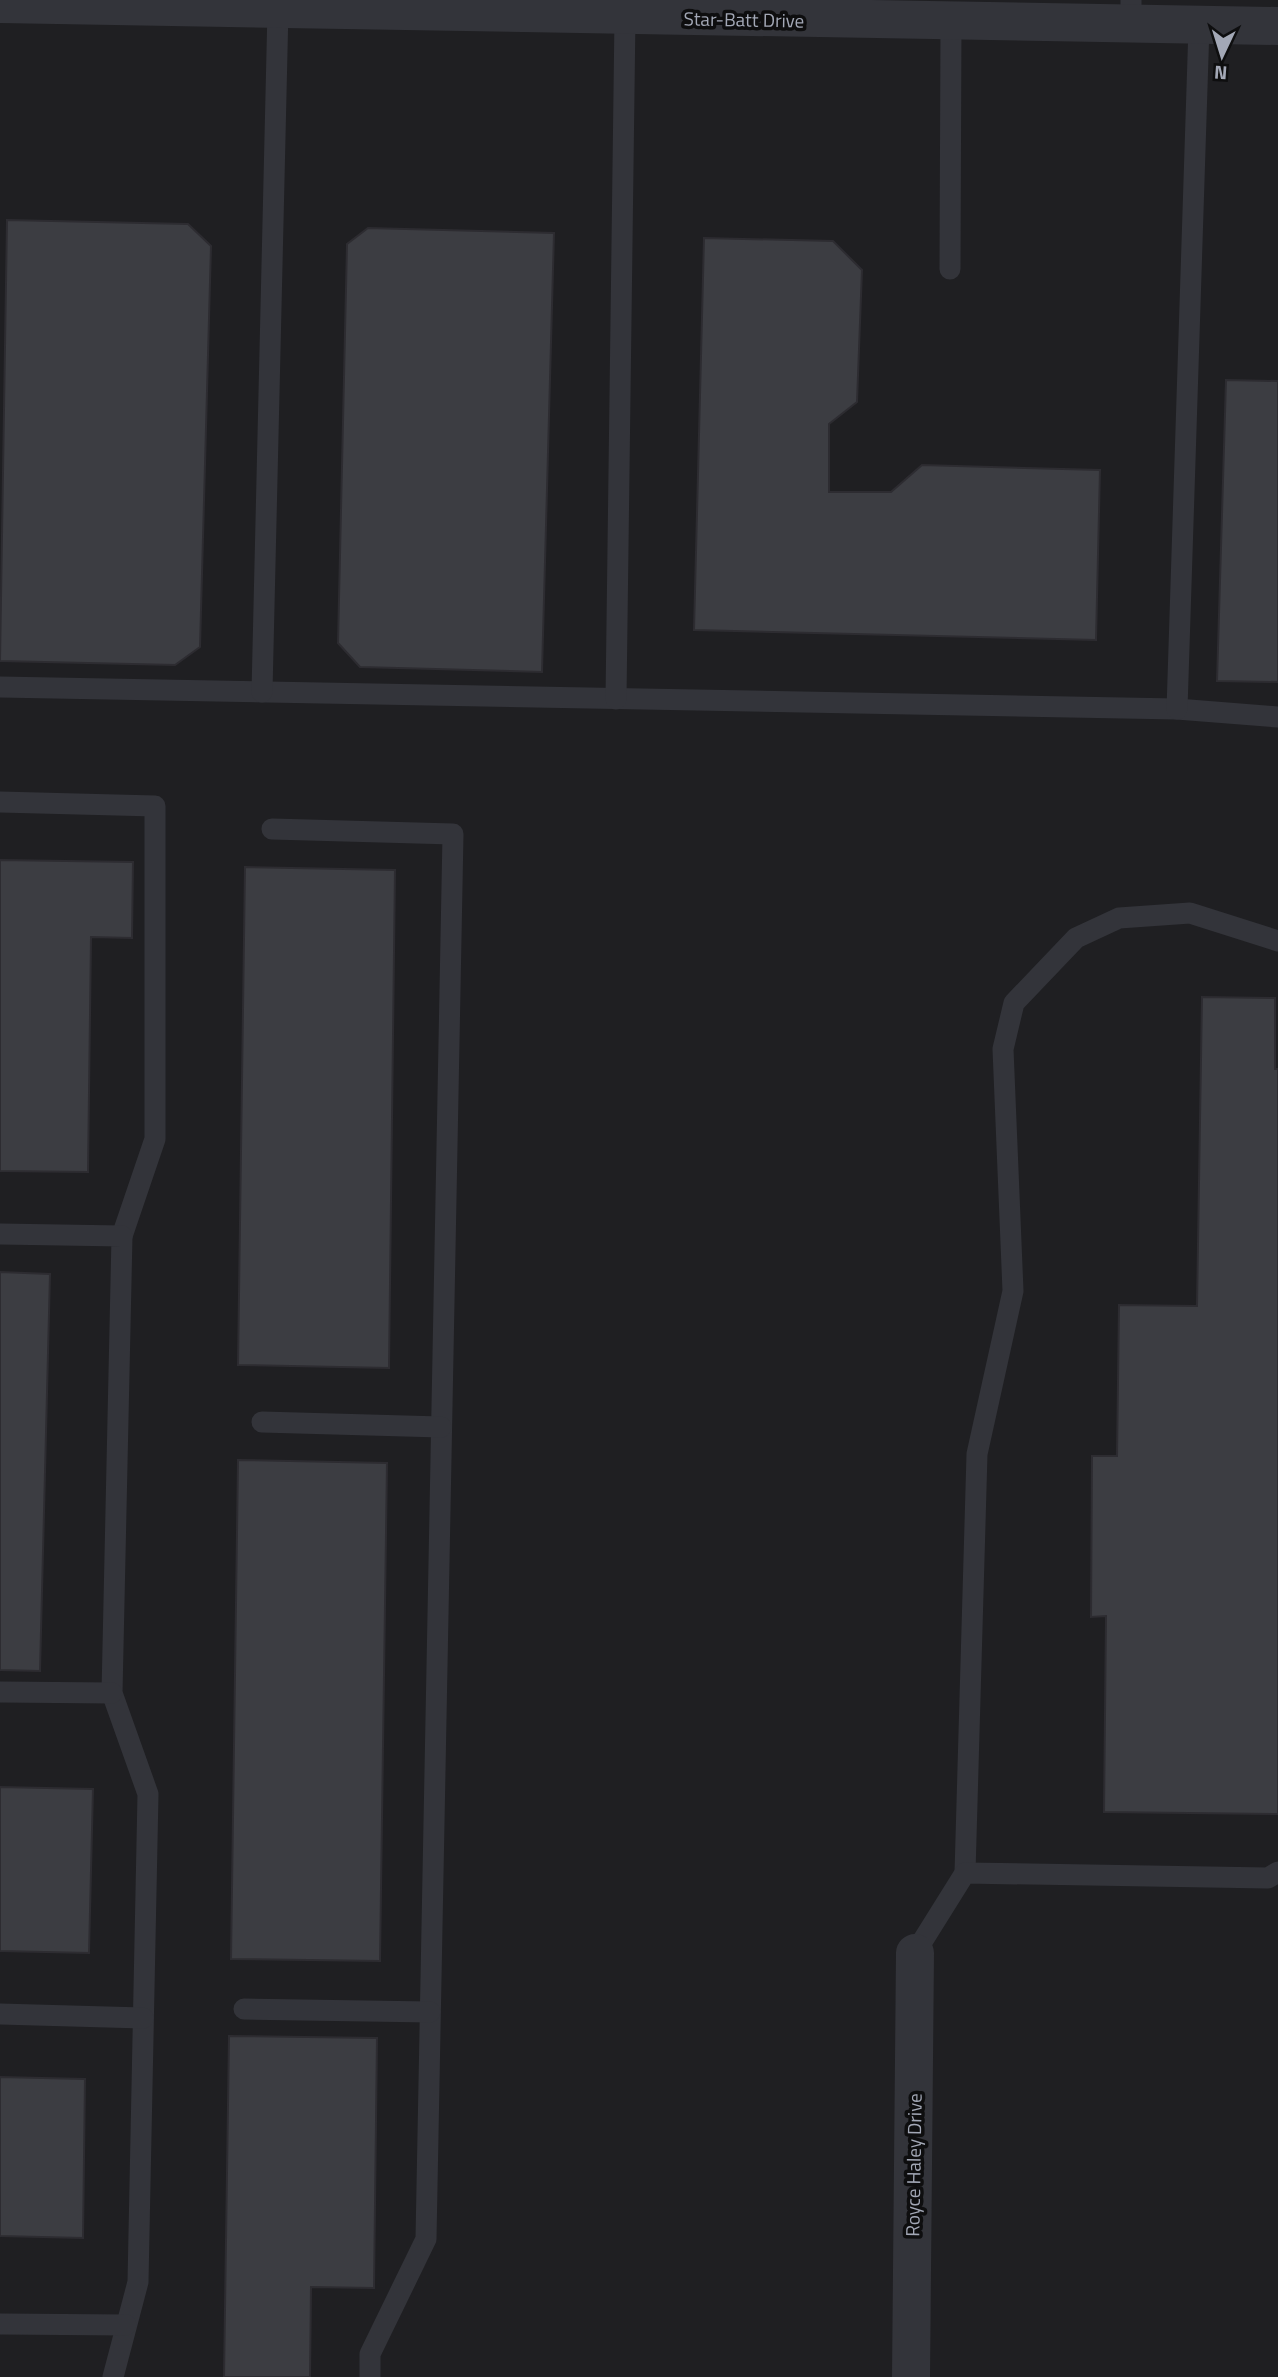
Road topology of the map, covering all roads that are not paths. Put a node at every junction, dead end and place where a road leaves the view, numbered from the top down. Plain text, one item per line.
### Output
1 (38, 2) edge
2 (0, 4) edge
3 (278, 9) junction
4 (1131, 13) edge
5 (625, 16) junction
6 (951, 22) junction
7 (1199, 26) junction
8 (1278, 26) edge
9 (950, 269) dead end
10 (0, 687) edge
11 (262, 692) junction
12 (615, 699) junction
13 (1177, 709) junction
14 (1278, 717) edge
15 (0, 802) edge
16 (272, 829) dead end
17 (1278, 941) edge
18 (0, 1234) edge
19 (122, 1236) junction
20 (262, 1422) dead end
21 (442, 1427) junction
22 (0, 1692) edge
23 (112, 1693) junction
24 (1278, 1872) edge
25 (965, 1873) junction
26 (915, 1953) joint
27 (244, 2009) dead end
28 (430, 2012) junction
29 (0, 2014) edge
30 (143, 2018) junction
31 (0, 2324) edge
32 (126, 2325) junction
33 (113, 2377) edge
34 (370, 2377) edge
35 (911, 2377) edge

1 - 2 street, Star-Batt Drive
1 - 3 street, Star-Batt Drive
3 - 5 street, Star-Batt Drive
3 - 11 lane
4 - 6 street, Star-Batt Drive
4 - 7 street, Star-Batt Drive
5 - 6 street, Star-Batt Drive
5 - 12 lane
6 - 9 lane
7 - 8 street, Star-Batt Drive
7 - 13 lane
10 - 11 lane
11 - 12 lane
12 - 13 lane
13 - 14 lane
15 - 19 lane
16 - 21 lane
17 - 25 lane
18 - 19 lane
19 - 23 lane
20 - 21 lane
21 - 28 lane
22 - 23 lane
23 - 30 lane
24 - 25 lane
25 - 26 lane
26 - 35 street, Royce Haley Drive
27 - 28 lane
28 - 34 lane
29 - 30 lane
30 - 32 lane
31 - 32 lane
32 - 33 lane

